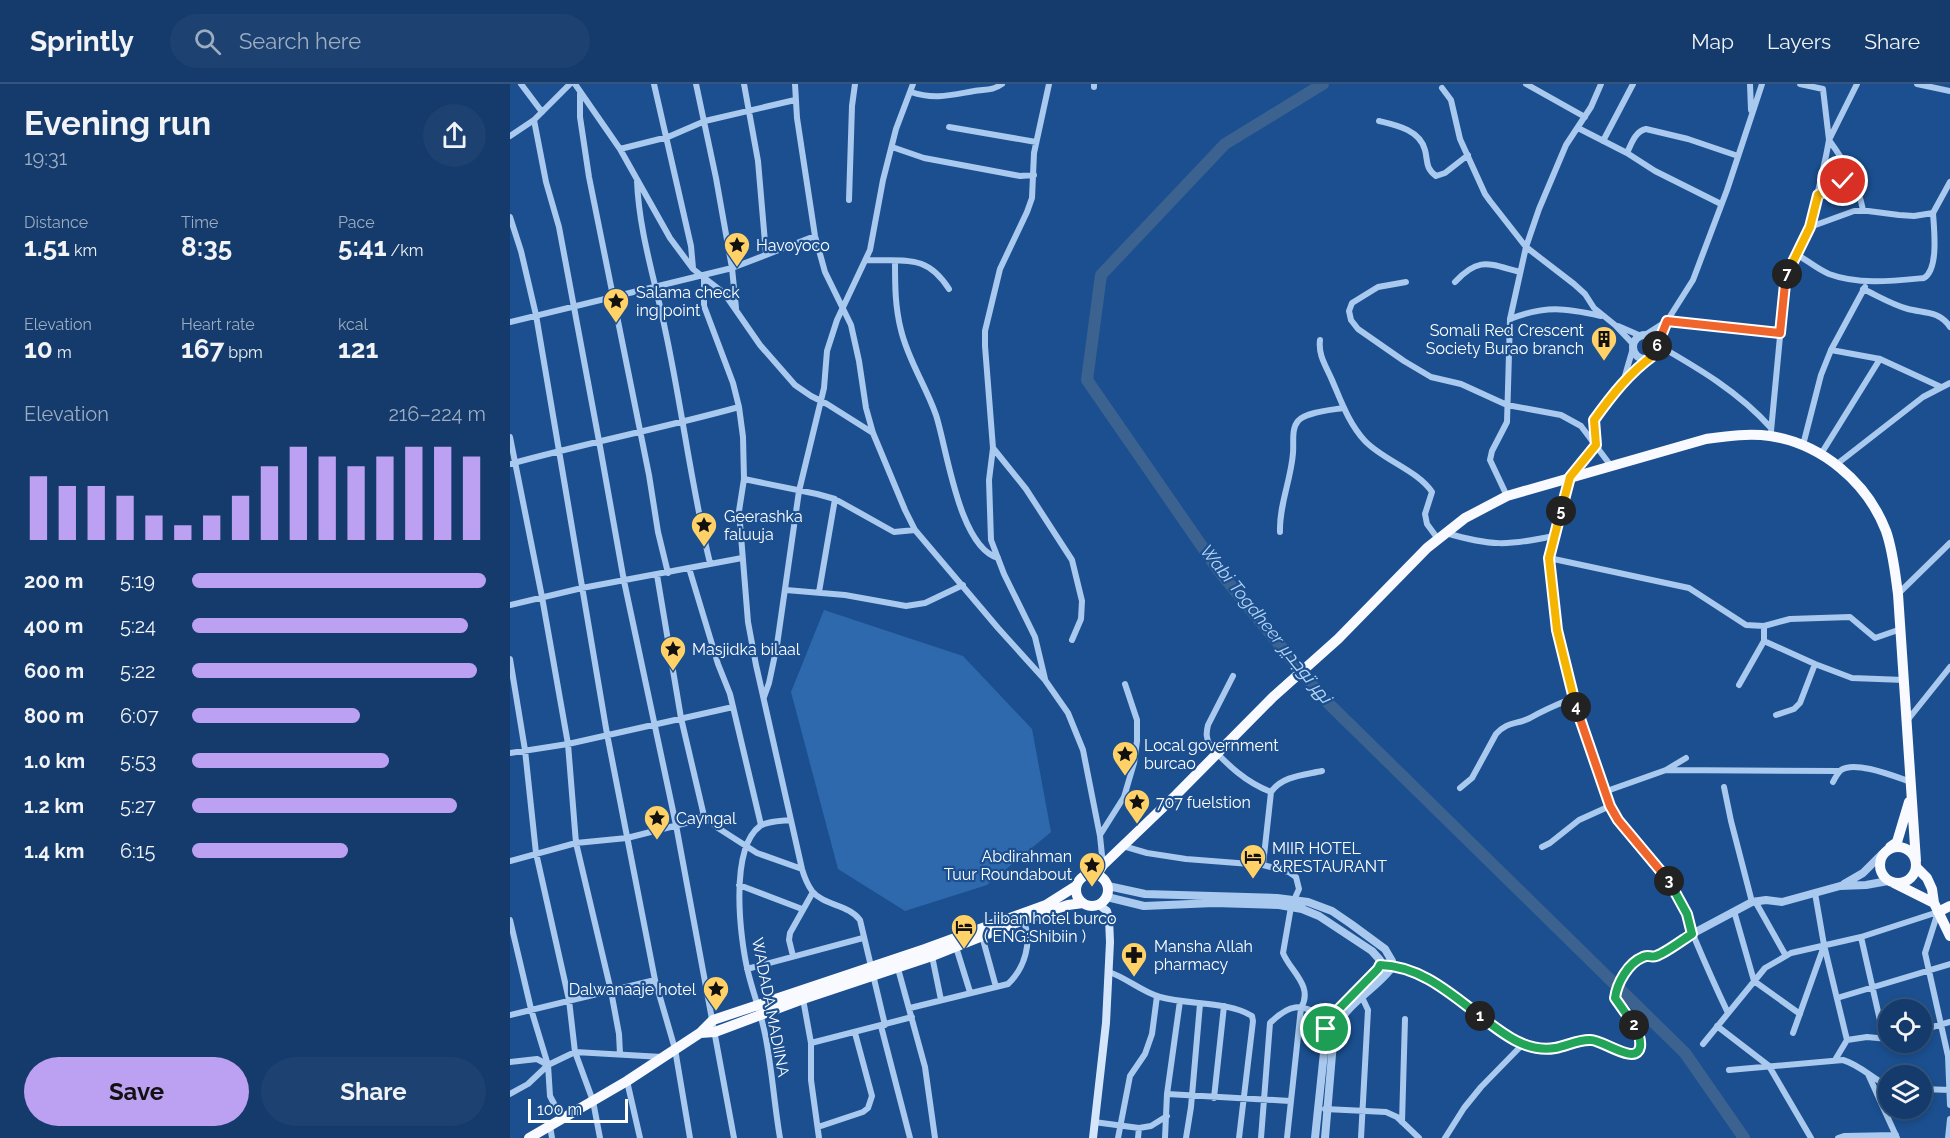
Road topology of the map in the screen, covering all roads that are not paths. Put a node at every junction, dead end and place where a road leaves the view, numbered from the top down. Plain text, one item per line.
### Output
1 (521, 84) edge
2 (570, 84) edge
3 (575, 84) edge
4 (654, 84) edge
5 (696, 84) edge
6 (744, 84) edge
7 (795, 84) edge
8 (855, 84) edge
9 (913, 84) edge
10 (1002, 84) edge
11 (1049, 84) edge
12 (1526, 84) edge
13 (1601, 84) edge
14 (1633, 84) edge
15 (1750, 84) edge
16 (1762, 84) edge
17 (1800, 84) edge
18 (1857, 84) edge
19 (1917, 84) edge
20 (1823, 86) edge
21 (1442, 88) dead end
22 (1950, 91) edge
23 (911, 92) junction
24 (580, 94) junction
25 (795, 100) junction
26 (748, 110) junction
27 (542, 112) junction
28 (1751, 115) junction
29 (1585, 117) junction
30 (534, 120) junction
31 (705, 121) junction
32 (1379, 121) dead end
33 (949, 127) dead end
34 (1578, 128) junction
35 (510, 136) edge
36 (668, 137) junction
37 (1829, 140) junction
38 (1603, 141) junction
39 (1036, 142) junction
40 (892, 147) junction
41 (620, 149) junction
42 (1627, 153) junction
43 (1468, 155) junction
44 (1738, 156) junction
45 (1848, 169) junction
46 (1034, 175) junction
47 (637, 178) junction
48 (1950, 182) edge
49 (1818, 195) junction
50 (849, 200) dead end
51 (1721, 204) junction
52 (1863, 210) junction
53 (1933, 213) junction
54 (510, 217) edge
55 (1810, 227) junction
56 (815, 236) junction
57 (1526, 247) junction
58 (766, 254) junction
59 (1796, 254) junction
60 (867, 260) junction
61 (895, 261) junction
62 (732, 268) junction
63 (693, 269) junction
64 (1520, 272) junction
65 (704, 276) junction
66 (1868, 281) junction
67 (1406, 282) dead end
68 (1455, 282) dead end
69 (655, 287) junction
70 (950, 289) dead end
71 (1863, 290) junction
72 (614, 296) junction
73 (573, 305) junction
74 (843, 308) junction
75 (737, 312) junction
76 (536, 315) junction
77 (1605, 317) junction
78 (1510, 319) junction
79 (1667, 321) junction
80 (510, 322) edge
81 (1615, 325) junction
82 (1950, 327) edge
83 (1780, 333) junction
84 (1643, 336) junction
85 (1320, 340) dead end
86 (1656, 344) junction
87 (1633, 346) junction
88 (1831, 350) junction
89 (1647, 359) junction
90 (1880, 359) junction
91 (1624, 380) junction
92 (1950, 383) edge
93 (1941, 387) junction
94 (819, 401) junction
95 (1507, 405) junction
96 (739, 407) junction
97 (1343, 408) junction
98 (682, 423) junction
99 (640, 431) junction
100 (1771, 432) junction
101 (873, 433) junction
102 (510, 437) edge
103 (599, 441) junction
104 (1596, 445) junction
105 (1803, 445) junction
106 (993, 448) junction
107 (560, 452) junction
108 (1821, 454) junction
109 (512, 463) edge
110 (1836, 464) junction
111 (1611, 466) junction
112 (1570, 477) junction
113 (744, 479) junction
114 (799, 491) junction
115 (1507, 496) junction
116 (835, 499) junction
117 (915, 530) junction
118 (1280, 532) dead end
119 (1441, 536) junction
120 (1553, 536) junction
121 (1950, 543) edge
122 (742, 558) junction
123 (998, 558) junction
124 (1549, 558) junction
125 (710, 563) junction
126 (689, 568) junction
127 (668, 573) junction
128 (657, 575) junction
129 (624, 581) junction
130 (963, 585) junction
131 (582, 588) junction
132 (786, 590) junction
133 (819, 592) junction
134 (1898, 594) junction
135 (542, 597) junction
136 (510, 605) edge
137 (1764, 626) junction
138 (1901, 629) junction
139 (1072, 640) dead end
140 (1764, 641) junction
141 (510, 659) edge
142 (1815, 664) junction
143 (1950, 667) edge
144 (1233, 676) dead end
145 (1045, 680) junction
146 (1904, 680) junction
147 (1125, 684) dead end
148 (1739, 685) dead end
149 (1573, 698) junction
150 (763, 699) junction
151 (733, 707) junction
152 (1776, 715) dead end
153 (681, 718) junction
154 (1906, 722) junction
155 (653, 725) junction
156 (607, 734) junction
157 (568, 744) junction
158 (525, 750) junction
159 (510, 753) edge
160 (1217, 754) junction
161 (1686, 758) dead end
162 (1666, 770) junction
163 (1322, 771) dead end
164 (1840, 771) junction
165 (1833, 782) dead end
166 (1911, 782) junction
167 (1460, 788) dead end
168 (1724, 788) dead end
169 (1271, 792) junction
170 (1604, 792) junction
171 (1911, 796) junction
172 (1610, 806) junction
173 (704, 816) junction
174 (791, 820) junction
175 (676, 825) junction
176 (761, 825) junction
177 (1100, 836) junction
178 (627, 838) junction
179 (576, 843) junction
180 (747, 846) junction
181 (1122, 846) junction
182 (1542, 847) dead end
183 (1884, 852) junction
184 (536, 853) junction
185 (510, 861) edge
186 (1916, 864) junction
187 (1263, 865) junction
188 (802, 869) junction
189 (1100, 869) junction
190 (1891, 882) junction
191 (739, 885) junction
192 (1076, 886) junction
193 (1840, 886) junction
194 (813, 892) junction
195 (1815, 893) junction
196 (1145, 894) junction
197 (1105, 896) junction
198 (1214, 899) junction
199 (1295, 899) junction
200 (1754, 902) junction
201 (1083, 903) junction
202 (1144, 906) junction
203 (1950, 906) edge
204 (1291, 907) junction
205 (1936, 908) junction
206 (802, 909) junction
207 (1734, 911) junction
208 (510, 920) edge
209 (1023, 920) junction
210 (1692, 934) junction
211 (982, 936) junction
212 (1950, 936) edge
213 (1861, 937) junction
214 (863, 938) junction
215 (1824, 945) junction
216 (956, 947) junction
217 (793, 956) junction
218 (932, 956) junction
219 (1786, 956) junction
220 (897, 963) junction
221 (1950, 964) edge
222 (1380, 965) junction
223 (1392, 965) junction
224 (747, 969) junction
225 (1929, 970) junction
226 (871, 971) junction
227 (1109, 972) junction
228 (655, 980) junction
229 (1754, 981) junction
230 (996, 987) junction
231 (1873, 987) junction
232 (610, 991) junction
233 (970, 992) junction
234 (1359, 994) junction
235 (1157, 996) junction
236 (1837, 998) junction
237 (803, 999) junction
238 (569, 1000) junction
239 (941, 1000) junction
240 (1180, 1002) junction
241 (1200, 1004) junction
242 (1224, 1006) junction
243 (1878, 1007) edge
244 (910, 1008) junction
245 (1301, 1008) junction
246 (531, 1009) junction
247 (759, 1010) junction
248 (1728, 1014) junction
249 (1800, 1014) junction
250 (510, 1015) edge
251 (912, 1017) junction
252 (1330, 1018) junction
253 (1405, 1019) dead end
254 (714, 1020) junction
255 (1950, 1022) edge
256 (1940, 1024) junction
257 (883, 1025) junction
258 (1717, 1026) junction
259 (1932, 1026) edge
260 (715, 1032) junction
261 (700, 1033) junction
262 (855, 1033) junction
263 (1793, 1033) dead end
264 (1878, 1038) edge
265 (1847, 1040) junction
266 (811, 1043) junction
267 (1523, 1044) junction
268 (1703, 1044) dead end
269 (675, 1049) junction
270 (575, 1052) junction
271 (620, 1054) junction
272 (663, 1058) junction
273 (1835, 1060) junction
274 (510, 1062) edge
275 (548, 1065) junction
276 (1769, 1066) junction
277 (1729, 1070) dead end
278 (1868, 1074) junction
279 (1878, 1080) edge
280 (627, 1081) junction
281 (1932, 1089) edge
282 (1949, 1090) edge
283 (510, 1094) edge
284 (1167, 1094) junction
285 (1191, 1096) junction
286 (1214, 1098) junction
287 (1242, 1099) junction
288 (592, 1101) junction
289 (1263, 1101) junction
290 (1290, 1101) junction
291 (1950, 1105) edge
292 (1317, 1109) junction
293 (1328, 1109) junction
294 (1363, 1109) junction
295 (1167, 1116) junction
296 (562, 1119) junction
297 (1950, 1119) edge
298 (1094, 1122) junction
299 (1402, 1122) junction
300 (1119, 1124) junction
301 (550, 1126) junction
302 (818, 1127) junction
303 (1139, 1128) junction
304 (1949, 1135) edge
305 (1897, 1137) edge
306 (529, 1138) edge
307 (552, 1138) edge
308 (600, 1138) edge
309 (639, 1138) edge
310 (690, 1138) edge
311 (734, 1138) edge
312 (780, 1138) edge
313 (819, 1138) edge
314 (910, 1138) edge
315 (935, 1138) edge
316 (1092, 1138) edge
317 (1118, 1138) edge
318 (1138, 1138) edge
319 (1165, 1138) edge
320 (1186, 1138) edge
321 (1239, 1138) edge
322 (1261, 1138) edge
323 (1287, 1138) edge
324 (1315, 1138) edge
325 (1325, 1138) edge
326 (1361, 1138) edge
327 (1419, 1138) edge
328 (1444, 1138) edge
329 (1811, 1138) edge
330 (1838, 1138) edge

1 - 27 street
2 - 27 street
3 - 24 street
4 - 36 street
5 - 31 street
6 - 26 street
7 - 25 street
8 - 50 street
9 - 23 street
10 - 23 street
11 - 39 street
12 - 29 street
13 - 29 street
14 - 38 street
15 - 28 street
16 - 28 street
17 - 20 street
18 - 37 street
19 - 22 street
20 - 37 street
21 - 43 street
23 - 40 street
24 - 41 street
24 - 72 street
25 - 26 street
25 - 56 street
26 - 31 street
26 - 58 street
27 - 30 street
28 - 44 street
29 - 34 street
30 - 35 street
30 - 73 street
31 - 36 street
31 - 62 street
32 - 43 street
33 - 39 street
34 - 38 street
34 - 57 street
36 - 41 street
36 - 63 street
37 - 45 street
37 - 49 street
38 - 42 street
39 - 46 street
40 - 46 street
40 - 60 street
41 - 47 street
42 - 44 street
42 - 51 street
43 - 57 street
44 - 51 street
45 - 49 street
45 - 52 street
46 - 106 street
47 - 63 street
47 - 69 street
48 - 53 street
49 - 55 street
51 - 79 street
52 - 53 street
52 - 55 street
53 - 66 street
54 - 76 street
55 - 59 street
56 - 58 street
56 - 74 street
57 - 64 street
57 - 77 street
58 - 62 street
59 - 66 street
59 - 83 street
60 - 61 street
60 - 74 street
61 - 70 street
61 - 123 street
62 - 65 street
62 - 75 street
63 - 65 street
64 - 68 street
64 - 78 street
65 - 69 street
65 - 75 street
65 - 96 street
66 - 71 street
67 - 95 street
69 - 72 street
69 - 98 street
71 - 82 street
71 - 88 street
72 - 73 street
72 - 99 street
73 - 76 street
73 - 103 street
74 - 94 street
74 - 101 street
75 - 94 street
76 - 80 street
76 - 107 street
77 - 78 street
77 - 81 street
78 - 95 street
79 - 83 street
79 - 84 street
79 - 86 street
81 - 84 street
81 - 87 street
83 - 100 street
84 - 86 street
84 - 87 street
85 - 97 street
86 - 89 street
86 - 100 street
87 - 89 street
87 - 91 street
88 - 90 street
88 - 105 street
89 - 91 street
90 - 93 street
90 - 108 street
91 - 104 street
92 - 93 street
93 - 110 street
94 - 101 street
94 - 114 street
95 - 104 street
95 - 115 street
96 - 98 street
96 - 113 street
97 - 118 street
97 - 119 street
98 - 99 street
98 - 125 street
99 - 103 street
99 - 127 street
100 - 105 highway
100 - 111 highway
101 - 117 street
102 - 109 street
103 - 107 street
103 - 129 street
104 - 111 street
104 - 112 street
105 - 108 highway
106 - 123 street
106 - 139 street
107 - 109 street
107 - 131 street
108 - 110 highway
109 - 135 street
110 - 134 highway
111 - 112 highway
112 - 115 highway
112 - 120 street
113 - 114 street
113 - 122 street
114 - 116 street
114 - 132 street
115 - 119 highway
116 - 117 street
116 - 133 street
117 - 130 street
119 - 120 street
119 - 160 highway
120 - 124 street
121 - 134 street
122 - 125 street
122 - 150 street
123 - 145 street
124 - 137 street
124 - 149 street
125 - 126 street
126 - 127 street
126 - 151 street
127 - 128 street
128 - 129 street
128 - 153 street
129 - 131 street
129 - 155 street
130 - 133 street
130 - 145 street
131 - 135 street
131 - 156 street
132 - 133 street
132 - 150 street
134 - 138 highway
135 - 136 street
135 - 157 street
137 - 138 street
137 - 140 street
138 - 146 highway
140 - 142 street
140 - 148 street
141 - 158 street
142 - 146 street
142 - 152 street
143 - 154 street
144 - 160 street
145 - 177 street
146 - 154 highway
147 - 177 street
149 - 167 street
149 - 170 street
150 - 174 street
151 - 153 street
151 - 176 street
153 - 155 street
153 - 173 street
154 - 166 highway
155 - 156 street
155 - 175 street
156 - 157 street
156 - 178 street
157 - 158 street
157 - 179 street
158 - 159 street
158 - 184 street
160 - 169 street
160 - 181 highway
161 - 162 street
162 - 164 street
162 - 170 street
163 - 169 street
164 - 165 street
164 - 166 street
166 - 171 highway
168 - 200 street
169 - 187 street
170 - 172 street
171 - 183 highway
171 - 186 highway
172 - 182 street
172 - 210 street
173 - 175 street
173 - 180 street
174 - 176 street
174 - 188 street
175 - 178 street
175 - 254 street
176 - 180 street
177 - 189 street
178 - 179 street
178 - 228 street
179 - 184 street
179 - 232 street
180 - 188 street
180 - 191 street, WADADA MADIINA
181 - 187 street
181 - 189 highway
183 - 186 highway
183 - 190 highway
183 - 193 street
184 - 185 street
184 - 238 street
186 - 190 highway
186 - 205 highway
187 - 199 street
188 - 194 street
189 - 192 highway
189 - 197 highway
190 - 193 street
190 - 205 highway
191 - 206 street
191 - 224 street, WADADA MADIINA
192 - 201 highway
192 - 220 highway
193 - 195 street
194 - 206 street
194 - 214 street
195 - 200 street
195 - 215 street
196 - 197 street
196 - 198 street
196 - 202 street
197 - 201 highway
197 - 202 street
197 - 227 main road
198 - 199 street
198 - 202 street
198 - 204 street
199 - 204 street
199 - 223 street
200 - 207 street
200 - 219 street
201 - 209 highway
203 - 205 highway
204 - 222 street
204 - 245 street
205 - 212 highway
205 - 213 street
205 - 225 street
206 - 217 street
207 - 210 street
207 - 229 street
208 - 246 street
209 - 211 highway
209 - 230 street
210 - 248 street
210 - 267 street
211 - 216 highway
211 - 230 street
213 - 215 street
213 - 231 street
214 - 217 street
214 - 226 street
215 - 219 street
215 - 236 street
215 - 249 street
216 - 218 highway
216 - 233 street
217 - 224 street
218 - 220 highway
218 - 239 street
219 - 229 street
220 - 226 highway
220 - 244 street
221 - 225 street
222 - 223 street
222 - 234 street
223 - 234 street
223 - 267 street
224 - 247 street, WADADA MADIINA
225 - 231 street
225 - 256 street
226 - 237 highway
226 - 247 highway
226 - 257 street
227 - 235 street
227 - 298 main road
228 - 232 street
228 - 269 street
229 - 248 street
229 - 249 street
230 - 233 street
231 - 236 street
231 - 243 street
232 - 238 street
232 - 271 street
233 - 239 street
234 - 252 street
234 - 293 street
234 - 294 street
235 - 240 street
235 - 300 street
236 - 265 street
237 - 247 highway
237 - 266 street
238 - 246 street
238 - 270 street
239 - 244 street
240 - 241 street
240 - 284 street
241 - 242 street
241 - 285 street
242 - 286 street
242 - 287 street
244 - 251 street
245 - 252 street
245 - 289 street
245 - 290 street
246 - 250 street
246 - 275 street
247 - 254 highway
247 - 260 highway
247 - 312 street, WADADA MADIINA
248 - 258 street
249 - 263 street
251 - 257 street
251 - 315 street
252 - 292 street
253 - 299 street
254 - 260 street
254 - 261 highway
255 - 256 street
256 - 259 street
256 - 282 street
257 - 262 street
257 - 314 street
258 - 268 street
258 - 276 street
260 - 261 highway
260 - 311 street
261 - 269 highway
262 - 266 street
262 - 302 street
264 - 265 street
265 - 273 street
266 - 302 street
267 - 328 street
269 - 272 highway
269 - 310 street
270 - 271 street
270 - 275 street
270 - 288 street
271 - 272 street
272 - 280 highway
273 - 276 street
273 - 278 street
274 - 275 street
275 - 283 street
275 - 296 street
276 - 277 street
276 - 329 street
278 - 279 street
278 - 305 street
280 - 288 highway
280 - 309 street
281 - 282 street
282 - 291 street
284 - 285 street
284 - 295 street
285 - 286 street
285 - 320 street
286 - 287 street
287 - 289 street
287 - 321 street
288 - 296 highway
288 - 308 street
289 - 290 street
289 - 322 street
290 - 323 street
292 - 293 street
292 - 324 street
293 - 294 street
293 - 325 street
294 - 299 street
294 - 326 street
295 - 303 street
295 - 319 street
296 - 301 highway
297 - 304 street
298 - 300 street
298 - 316 main road
299 - 327 street
300 - 303 street
300 - 317 street
301 - 306 highway
301 - 307 street
302 - 313 street
303 - 318 street
305 - 330 street

